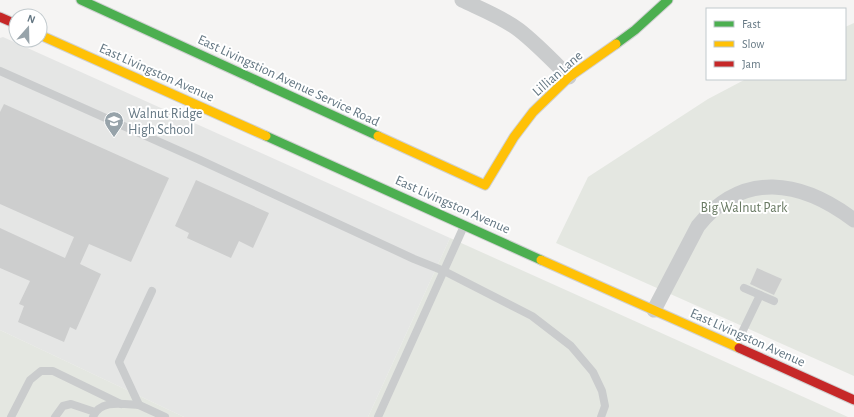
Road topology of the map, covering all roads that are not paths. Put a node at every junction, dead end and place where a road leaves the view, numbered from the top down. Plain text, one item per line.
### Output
1 (81, 0) edge
2 (462, 0) edge
3 (668, 0) edge
4 (48, 39) edge
5 (0, 70) edge
6 (569, 77) junction
7 (485, 185) joint
8 (854, 220) edge
9 (465, 225) junction
10 (444, 271) junction
11 (744, 288) dead end
12 (152, 291) dead end
13 (760, 295) junction
14 (774, 301) dead end
15 (654, 310) junction
16 (735, 347) junction
17 (854, 400) edge
18 (121, 404) junction
19 (139, 405) junction
20 (94, 414) edge
21 (11, 417) edge
22 (55, 417) edge
23 (165, 417) edge
24 (378, 417) edge
25 (601, 417) edge

1 - 7 main road, East Livingstion Avenue Service Road
2 - 6 street
3 - 6 main road, Lillian Lane
4 - 9 main road, East Livingston Avenue
5 - 10 lane
6 - 7 main road, Lillian Lane
8 - 15 street
9 - 10 lane
9 - 15 main road, East Livingston Avenue
10 - 24 lane
10 - 25 lane
11 - 13 lane
12 - 19 lane
13 - 14 lane
13 - 16 lane
15 - 16 main road, East Livingston Avenue
16 - 17 main road, East Livingston Avenue
18 - 19 lane
18 - 20 lane
18 - 21 lane
19 - 23 lane
20 - 22 lane

